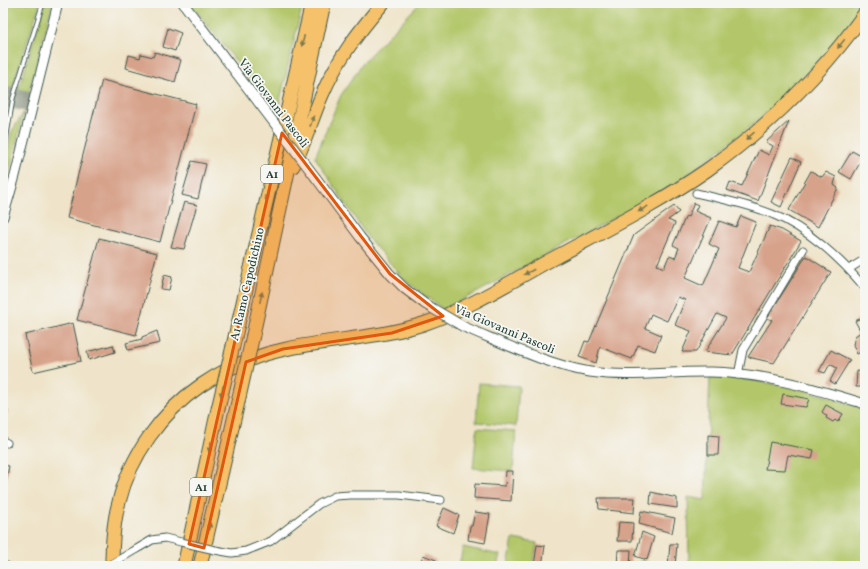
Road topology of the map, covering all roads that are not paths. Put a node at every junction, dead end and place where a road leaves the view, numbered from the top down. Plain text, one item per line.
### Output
1 (43, 3) edge
2 (58, 3) edge
3 (183, 3) edge
4 (312, 3) edge
5 (324, 3) edge
6 (383, 3) edge
7 (865, 13) edge
8 (3, 157) edge
9 (285, 182) junction
10 (696, 193) dead end
11 (3, 217) edge
12 (803, 250) dead end
13 (865, 260) edge
14 (849, 269) junction
15 (865, 288) edge
16 (738, 375) junction
17 (865, 404) edge
18 (441, 500) dead end
19 (3, 565) edge
20 (7, 566) edge
21 (108, 566) edge
22 (112, 566) edge
23 (184, 566) edge
24 (200, 566) edge
25 (636, 566) edge
26 (649, 566) edge

1 - 8 lane
2 - 11 street
3 - 16 street, Via Giovanni Pascoli, bridge
4 -> 23 highway, A1 Ramo Capodichino / A1, bridge
5 - 9 highway, A1 Ramo Capodichino / A1
9 -> 6 highway
7 -> 22 highway
24 -> 9 highway, A1 Ramo Capodichino / A1, bridge
10 - 14 street
12 - 16 street
13 - 14 street
14 - 15 street
16 - 17 street, Via Giovanni Pascoli
18 - 21 street, bridge
19 - 20 street
25 - 26 lane

